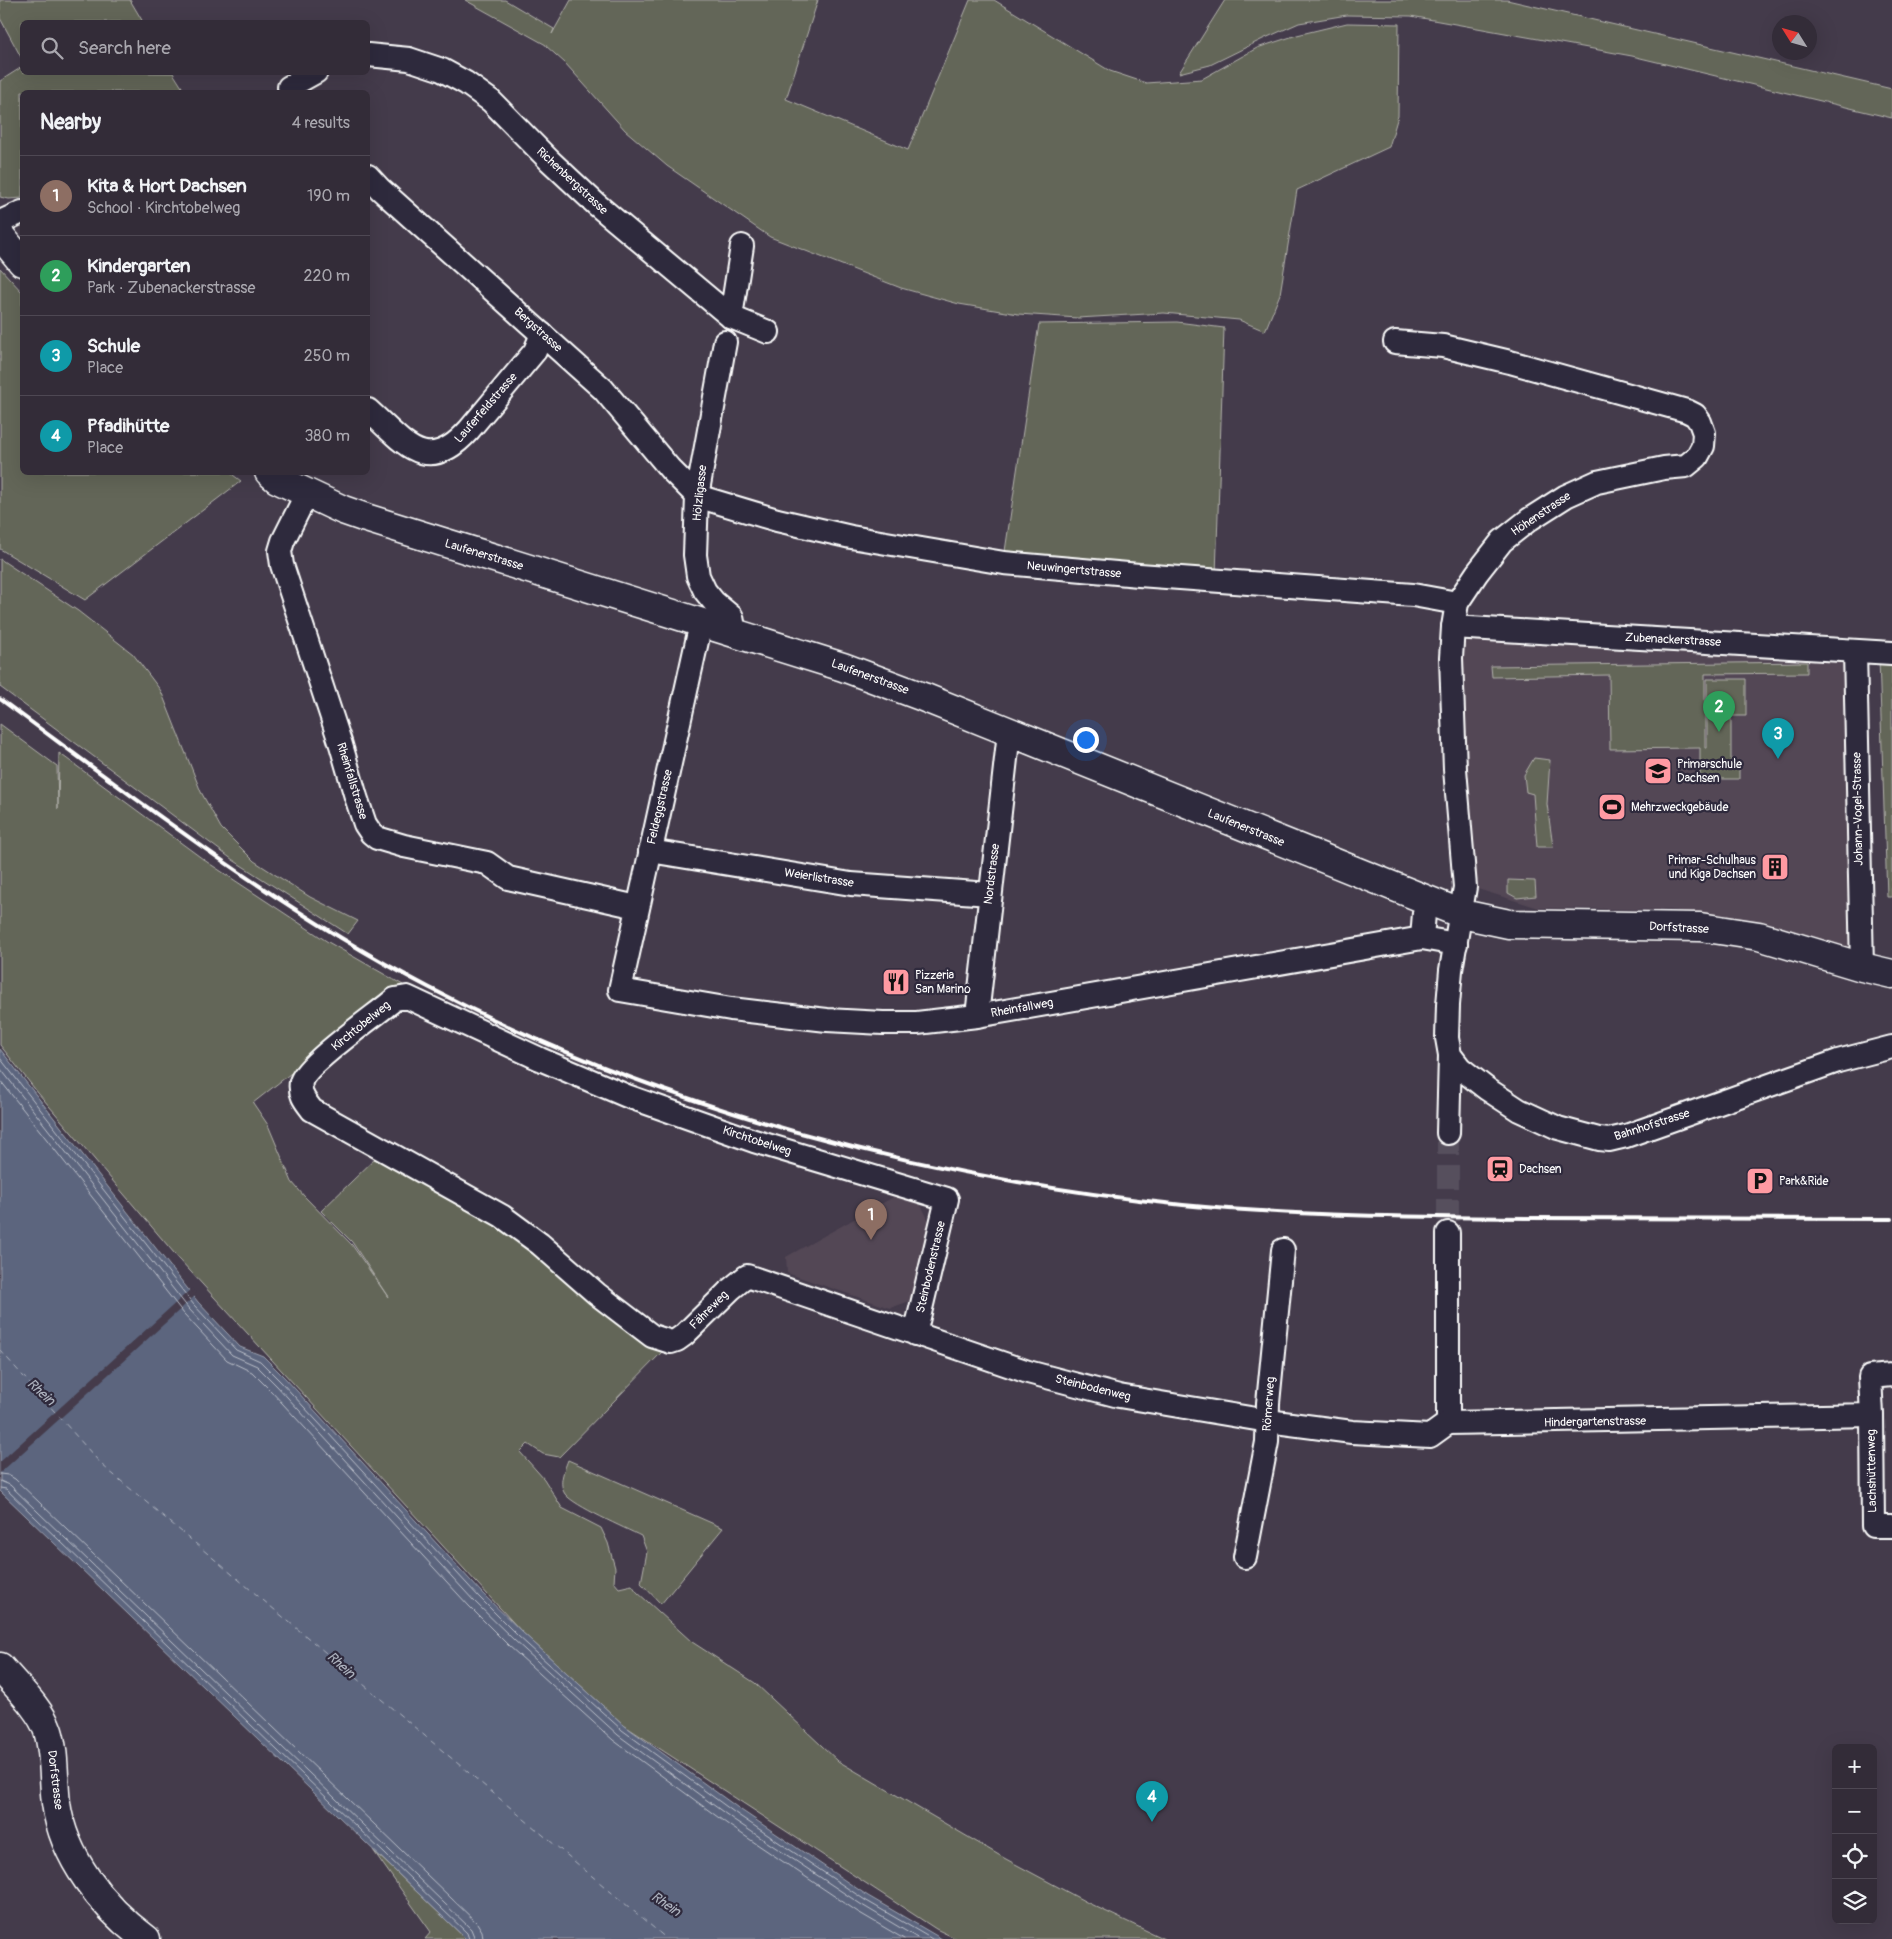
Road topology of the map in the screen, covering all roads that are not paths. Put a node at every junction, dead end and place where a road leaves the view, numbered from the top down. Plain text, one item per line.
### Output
1 (370, 55) edge
2 (311, 75) edge
3 (288, 90) edge
4 (370, 178) edge
5 (20, 213) edge
6 (0, 222) edge
7 (0, 235) edge
8 (742, 246) dead end
9 (20, 260) edge
10 (730, 317) junction
11 (768, 332) dead end
12 (542, 334) junction
13 (725, 342) dead end
14 (1396, 342) dead end
15 (370, 412) edge
16 (272, 475) edge
17 (307, 493) junction
18 (697, 496) junction
19 (1457, 603) junction
20 (701, 623) junction
21 (1453, 628) junction
22 (735, 633) junction
23 (1855, 651) junction
24 (1892, 653) edge
25 (1009, 732) junction
26 (650, 851) junction
27 (990, 894) junction
28 (1428, 901) junction
29 (637, 907) junction
30 (1462, 914) junction
31 (1422, 938) junction
32 (1456, 944) junction
33 (1862, 967) junction
34 (1892, 974) edge
35 (620, 990) joint
36 (977, 1016) junction
37 (1892, 1046) edge
38 (1450, 1055) junction
39 (1448, 1133) tunnel mouth
40 (947, 1199) joint
41 (1448, 1233) tunnel mouth
42 (1284, 1250) dead end
43 (747, 1276) joint
44 (915, 1334) junction
45 (671, 1342) joint
46 (1892, 1375) edge
47 (1872, 1415) junction
48 (1268, 1420) junction
49 (1448, 1423) junction
50 (1882, 1526) edge
51 (1245, 1557) dead end
52 (0, 1667) edge
53 (146, 1939) edge

1 - 10 street, Richenbergstrasse
2 - 3 street
4 - 12 street, Bergstrasse
5 - 6 street
7 - 9 street
8 - 10 street
10 - 11 street, Richenbergstrasse
12 - 15 street, Lauferfeldstrasse
12 - 18 street, Bergstrasse
13 - 18 street, Hölzligasse
14 - 19 street, Höhenstrasse
16 - 17 street, Laufenerstrasse
17 - 20 street, Laufenerstrasse
17 - 29 street, Rheinfallstrasse
18 - 19 street, Neuwingertstrasse
18 - 22 street, Hölzligasse
19 - 21 street, Höhenstrasse
20 - 22 street, Laufenerstrasse
20 - 26 street, Feldeggstrasse
21 - 23 street, Zubenackerstrasse
21 - 30 street, Höhenstrasse
22 - 25 street, Laufenerstrasse
23 - 24 street, Zubenackerstrasse
23 - 33 street, Johann-Vogel-Strasse
25 - 27 street, Nordstrasse
25 - 28 street, Laufenerstrasse
26 - 27 street, Weierlistrasse
26 - 29 street, Feldeggstrasse
27 - 36 street, Nordstrasse
28 - 30 street, Laufenerstrasse
28 - 31 street
29 - 35 street, Feldeggstrasse
30 - 32 street
30 - 33 street, Dorfstrasse
31 - 32 street, Rheinfallweg
31 - 36 street, Rheinfallweg
32 - 38 street
33 - 34 street, Dorfstrasse
35 - 36 street, Rheinfallweg
37 - 38 street, Bahnhofstrasse
38 - 39 street
40 - 44 street, Steinbodenstrasse
40 - 45 street, Kirchtobelweg
41 - 49 street
42 - 48 street, Römerweg
43 - 44 street, Steinbodenweg
43 - 45 street, Fähreweg
44 - 48 street, Steinbodenweg
46 - 47 street
47 - 49 street, Hindergartenstrasse
47 - 50 street, Lachshüttenweg
48 - 49 street, Steinbodenweg
48 - 51 street, Römerweg
52 - 53 street, Dorfstrasse

